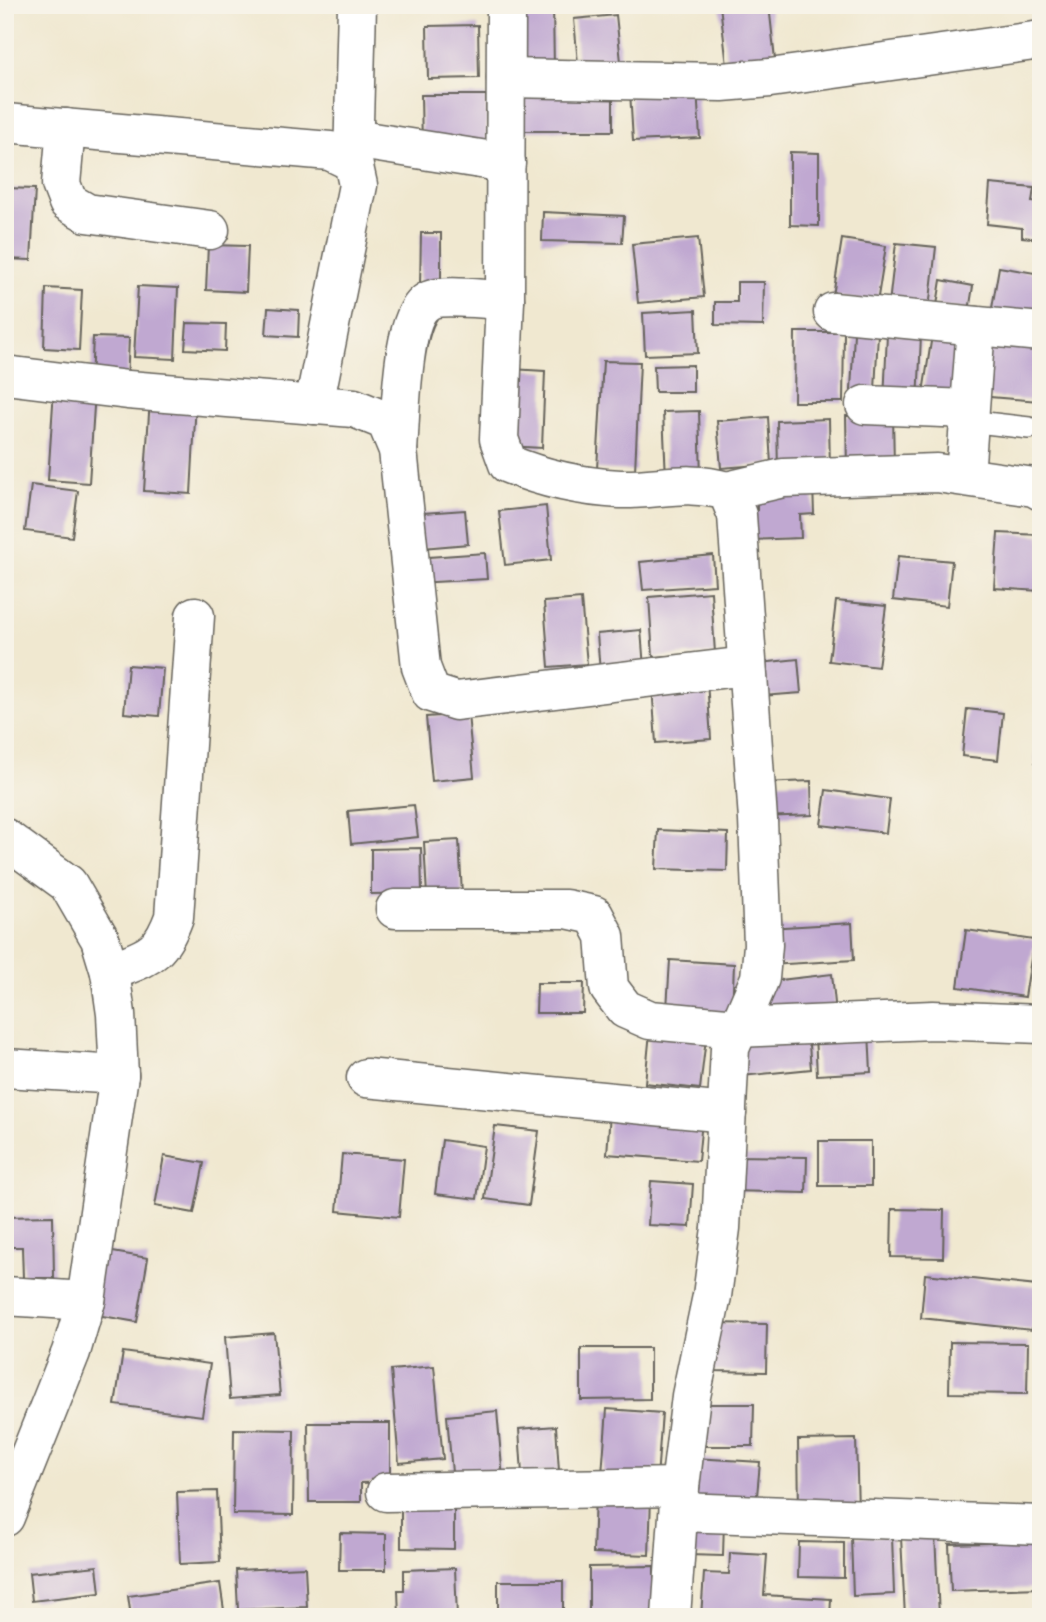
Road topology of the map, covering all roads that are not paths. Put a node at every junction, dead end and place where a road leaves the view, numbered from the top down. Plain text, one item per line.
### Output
1 (357, 5) edge
2 (506, 5) edge
3 (1041, 40) edge
4 (506, 78) junction
5 (5, 123) edge
6 (66, 128) junction
7 (353, 151) junction
8 (506, 163) junction
9 (210, 230) dead end
10 (505, 300) junction
11 (833, 312) dead end
12 (976, 326) junction
13 (1041, 332) edge
14 (5, 375) edge
15 (314, 405) junction
16 (865, 405) dead end
17 (969, 415) junction
18 (1030, 428) dead end
19 (398, 450) junction
20 (965, 476) junction
21 (727, 491) junction
22 (1041, 491) edge
23 (195, 616) dead end
24 (746, 666) junction
25 (5, 838) edge
26 (395, 909) dead end
27 (110, 972) junction
28 (1041, 1024) edge
29 (737, 1028) junction
30 (5, 1068) edge
31 (119, 1074) junction
32 (366, 1078) dead end
33 (727, 1113) junction
34 (5, 1296) edge
35 (86, 1300) junction
36 (386, 1492) dead end
37 (680, 1500) junction
38 (5, 1517) edge
39 (1041, 1525) edge
40 (671, 1617) edge

1 - 7 street
2 - 4 street
3 - 4 street
4 - 8 street
5 - 6 street
6 - 7 street
6 - 9 street
7 - 8 street
7 - 15 street
8 - 10 street
10 - 19 street
10 - 21 street
11 - 12 street
12 - 13 street
12 - 17 street
14 - 15 street
15 - 19 street
16 - 17 street
17 - 18 lane
17 - 20 street
19 - 24 street
20 - 21 street
20 - 22 street
21 - 24 street
23 - 27 street
24 - 29 street
25 - 27 street
26 - 29 street
27 - 31 street
28 - 29 street
29 - 33 street
30 - 31 street
31 - 35 street
32 - 33 street
33 - 37 street
34 - 35 street
35 - 38 street
36 - 37 street
37 - 39 street
37 - 40 street

